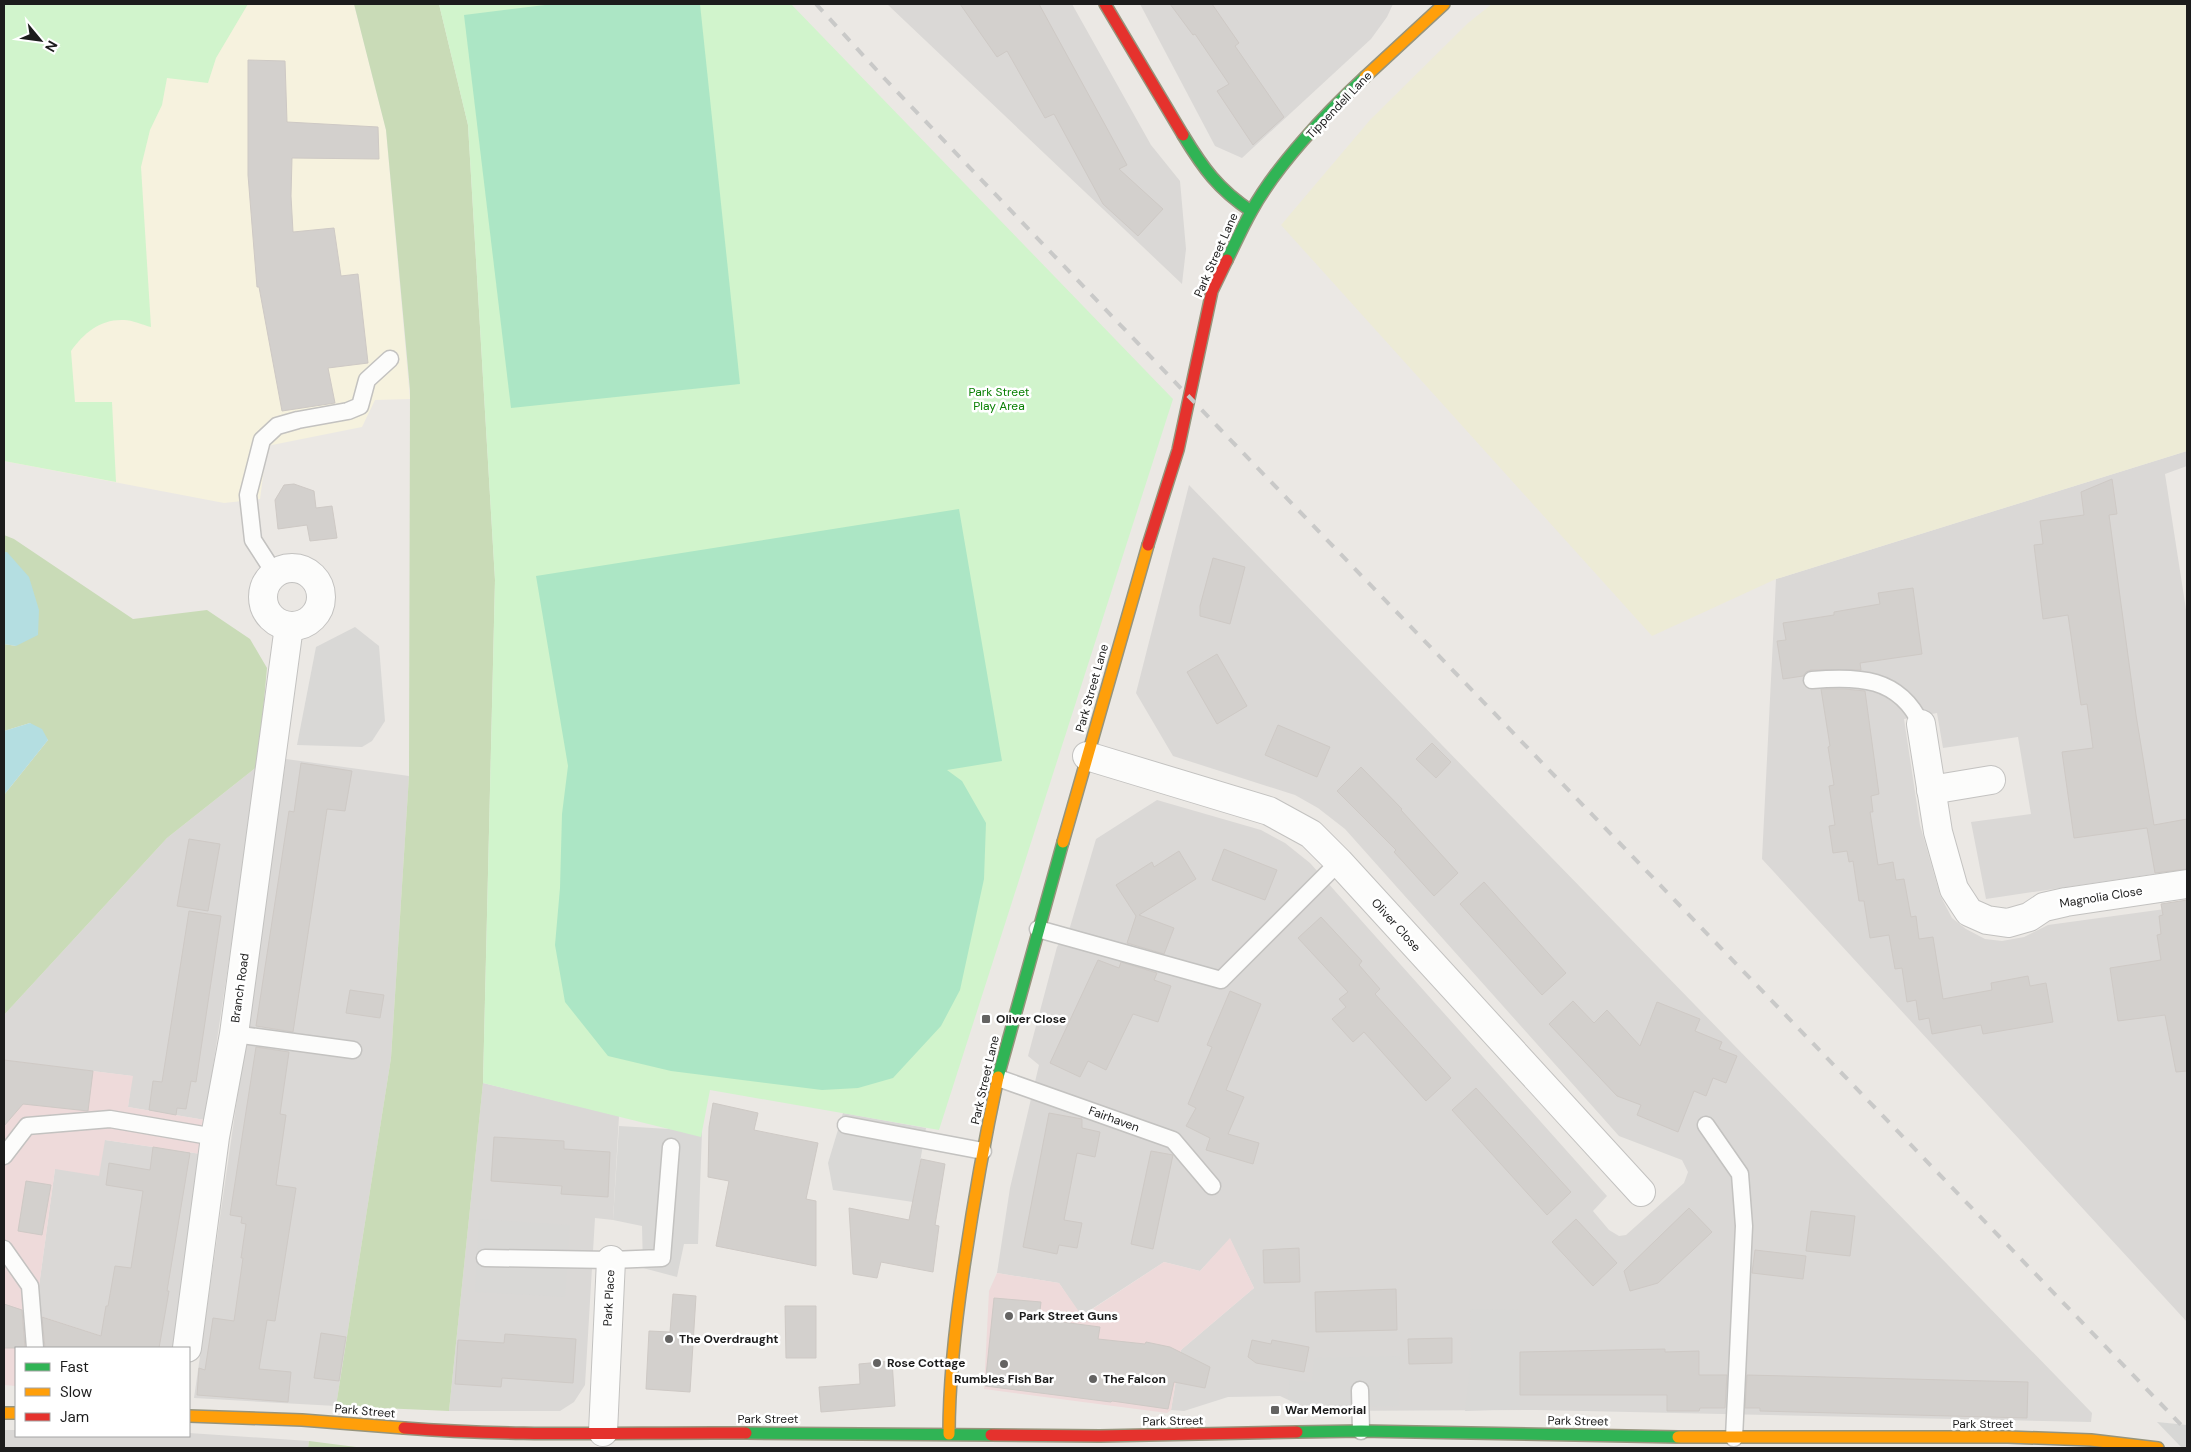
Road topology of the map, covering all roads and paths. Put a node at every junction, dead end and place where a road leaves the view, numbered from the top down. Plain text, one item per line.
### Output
1 (1105, 4) edge
2 (1438, 5) edge
3 (1251, 211) junction
4 (390, 359) dead end
5 (274, 574) junction
6 (289, 626) junction
7 (1812, 680) dead end
8 (1921, 724) joint
9 (1087, 756) junction
10 (1991, 780) dead end
11 (1931, 790) junction
12 (1339, 862) junction
13 (2187, 884) edge
14 (1038, 929) junction
15 (234, 1034) junction
16 (353, 1050) dead end
17 (998, 1078) junction
18 (846, 1125) dead end
19 (1706, 1125) dead end
20 (215, 1137) junction
21 (671, 1147) dead end
22 (983, 1151) junction
23 (4, 1156) edge
24 (1212, 1186) dead end
25 (1641, 1192) dead end
26 (4, 1249) edge
27 (485, 1258) dead end
28 (611, 1260) junction
29 (35, 1347) edge
30 (187, 1347) edge
31 (1360, 1390) dead end
32 (190, 1416) edge
33 (603, 1432) junction
34 (1361, 1432) junction
35 (949, 1434) junction
36 (1734, 1438) junction
37 (1331, 1440) edge
38 (552, 1442) edge
39 (1100, 1442) edge
40 (2152, 1448) edge

1 - 3 main road, Park Street Lane
2 - 3 main road, Tippendell Lane
3 - 9 main road, Park Street Lane
4 - 5 lane
5 - 6 street
5 - 6 street
6 - 15 street, Branch Road
7 - 8 lane
8 - 11 street, Magnolia Close
9 - 12 street, Oliver Close
9 - 14 main road, Park Street Lane
10 - 11 street
11 - 13 street, Magnolia Close
12 - 14 lane
12 - 25 street, Oliver Close
14 - 17 main road, Park Street Lane
15 - 16 lane
15 - 20 street, Branch Road
17 - 22 main road, Park Street Lane
17 - 24 lane, Fairhaven
18 - 22 lane
19 - 36 lane
20 - 23 lane
20 - 30 street, Branch Road
21 - 28 lane
22 - 35 main road, Park Street Lane
26 - 29 lane
27 - 28 lane, Park Place
28 - 33 street, Park Place
31 - 34 lane
32 - 38 main road, Park Street
33 - 35 main road, Park Street
33 - 38 main road, Park Street
34 - 36 main road, Park Street
34 - 37 main road, Park Street
35 - 39 main road, Park Street
36 - 40 main road, Park Street
37 - 39 main road, Park Street

